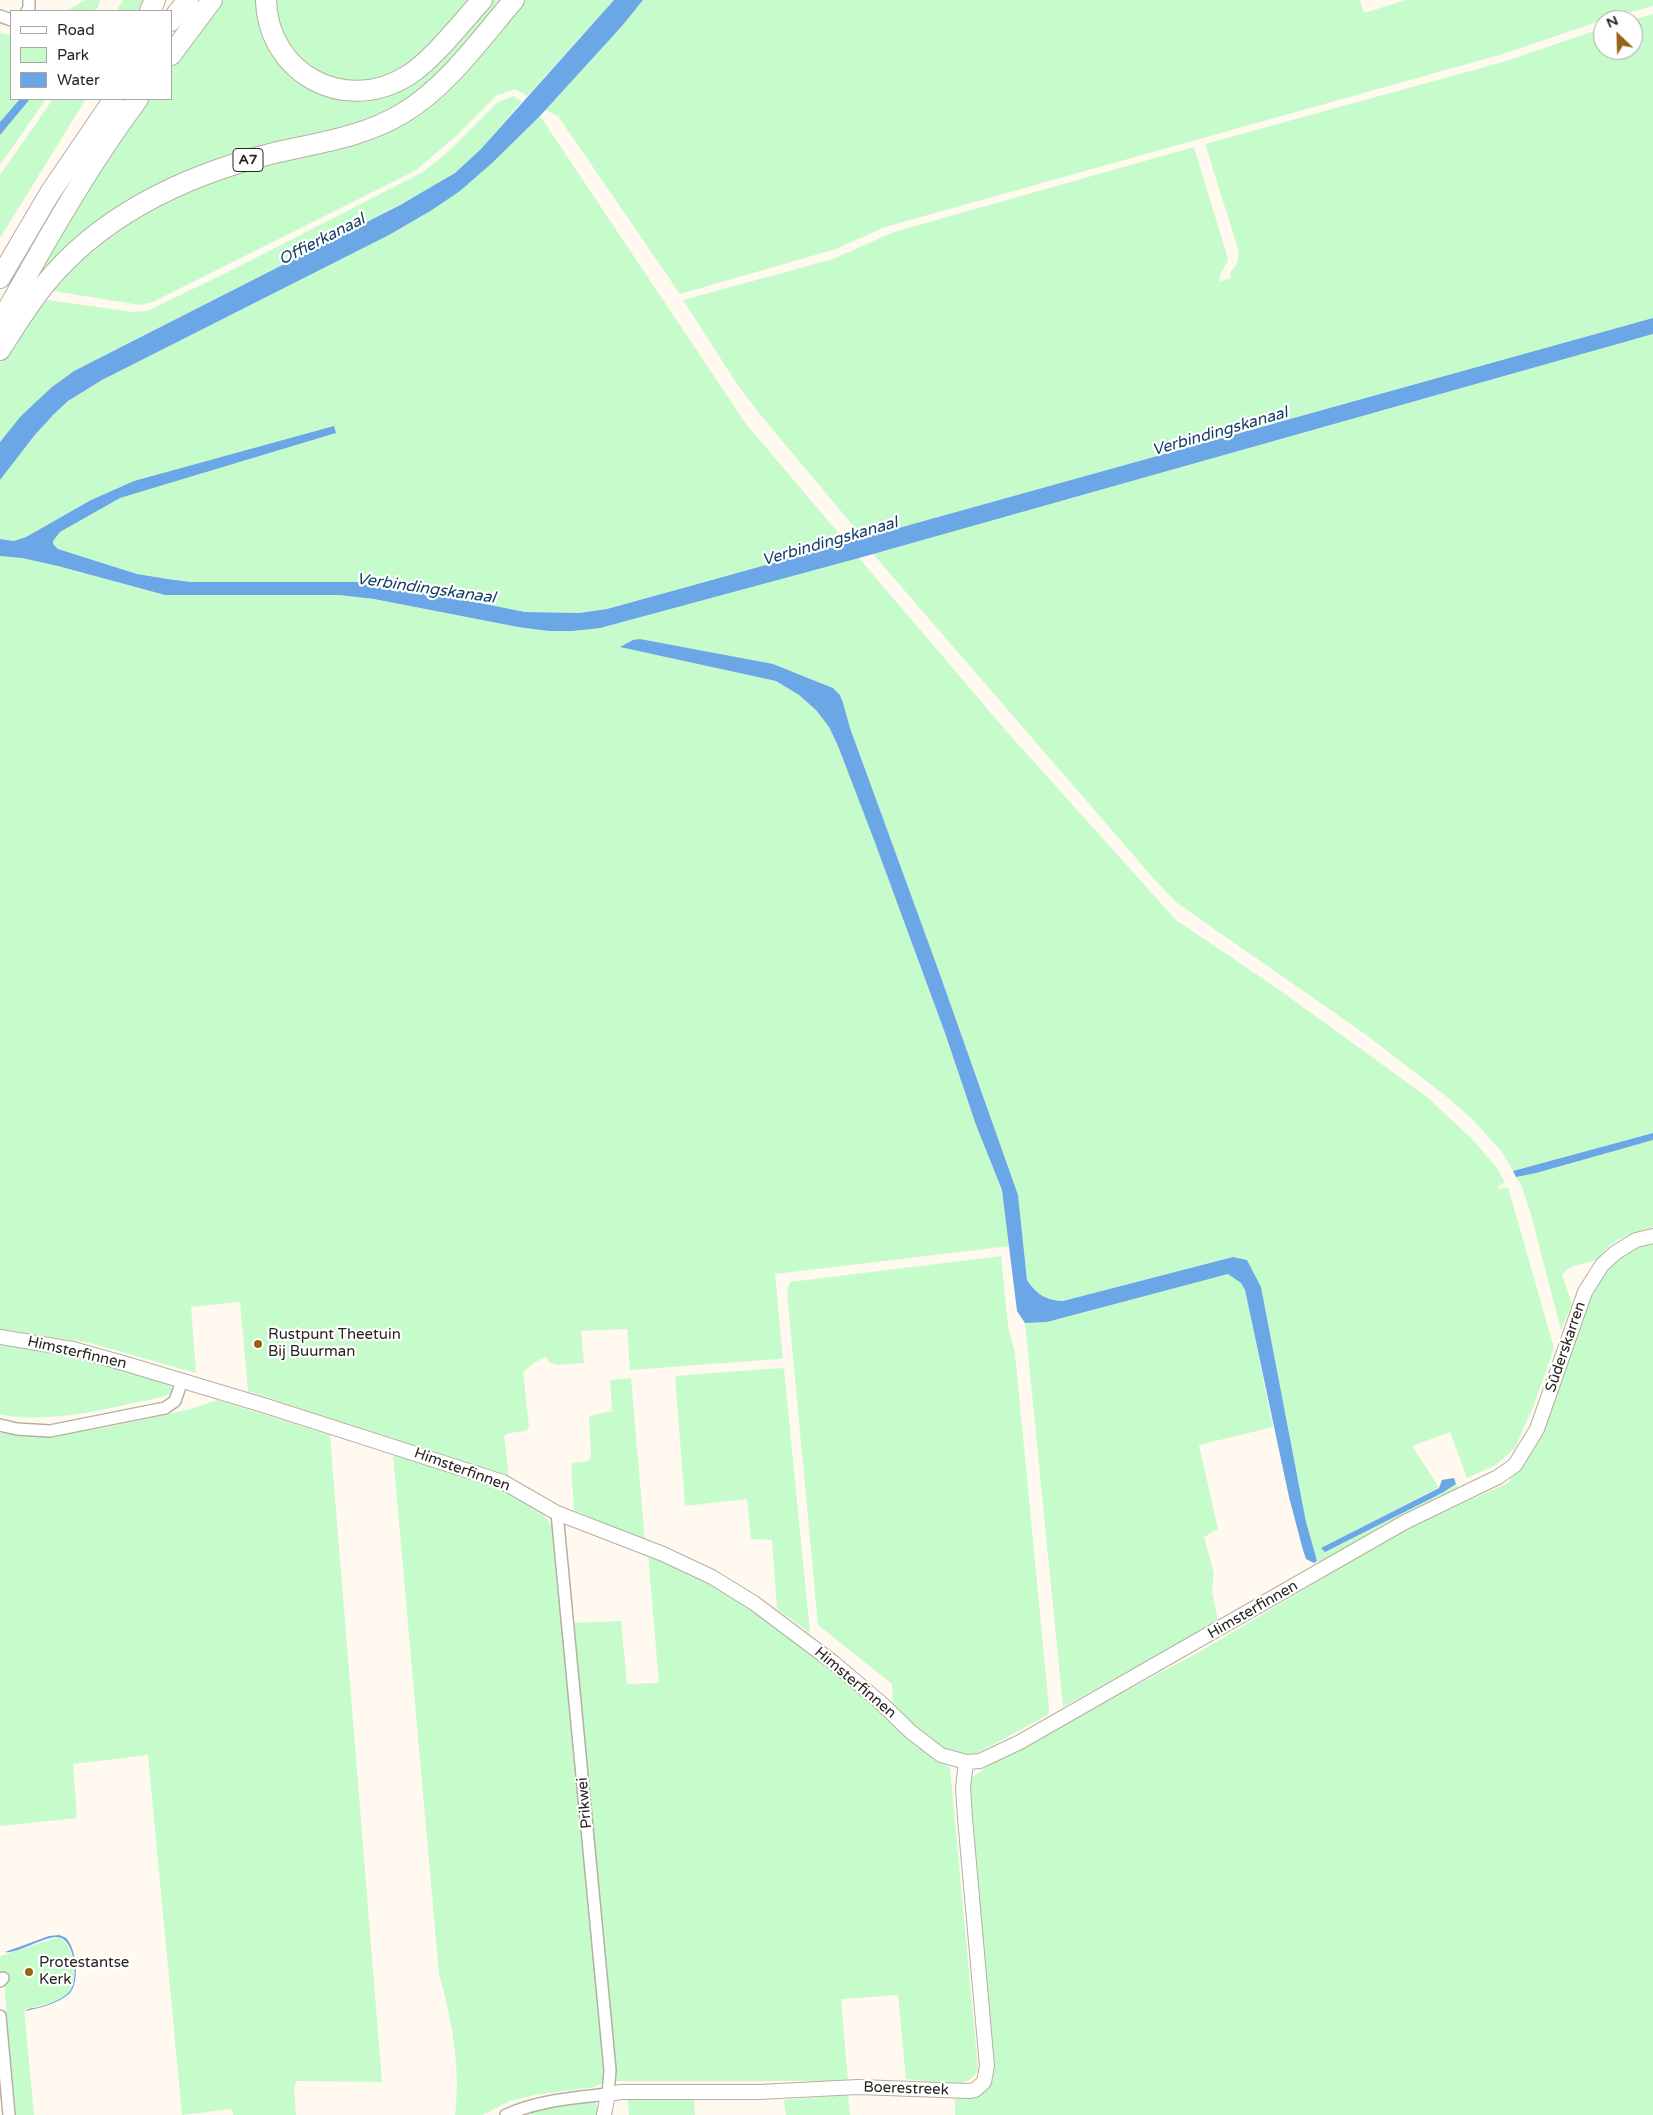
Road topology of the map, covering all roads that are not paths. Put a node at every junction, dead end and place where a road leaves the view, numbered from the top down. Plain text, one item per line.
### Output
1 (188, 0) edge
2 (212, 0) edge
3 (266, 0) edge
4 (482, 0) edge
5 (514, 0) edge
6 (172, 20) edge
7 (172, 54) edge
8 (106, 100) edge
9 (113, 100) edge
10 (137, 100) edge
11 (95, 126) junction
12 (0, 278) edge
13 (0, 322) edge
14 (0, 350) edge
15 (1653, 1236) edge
16 (0, 1337) edge
17 (182, 1382) junction
18 (0, 1424) edge
19 (1498, 1477) joint
20 (557, 1513) junction
21 (966, 1762) junction
22 (0, 2016) edge
23 (608, 2094) junction
24 (10, 2115) edge
25 (506, 2115) edge
26 (604, 2115) edge

1 - 6 highway
2 - 7 highway
3 - 4 highway
5 - 14 highway, A7
8 - 11 highway
9 - 11 highway
10 - 13 highway
11 - 12 highway
15 - 19 street, Sûderskarren
16 - 17 street, Himsterfinnen
17 - 18 street
17 - 20 street, Himsterfinnen
19 - 21 street, Himsterfinnen
20 - 21 street, Himsterfinnen
20 - 23 street, Prikwei
21 - 23 street, Boerestreek
22 - 24 street
23 - 25 street, Boerestreek
23 - 26 street

